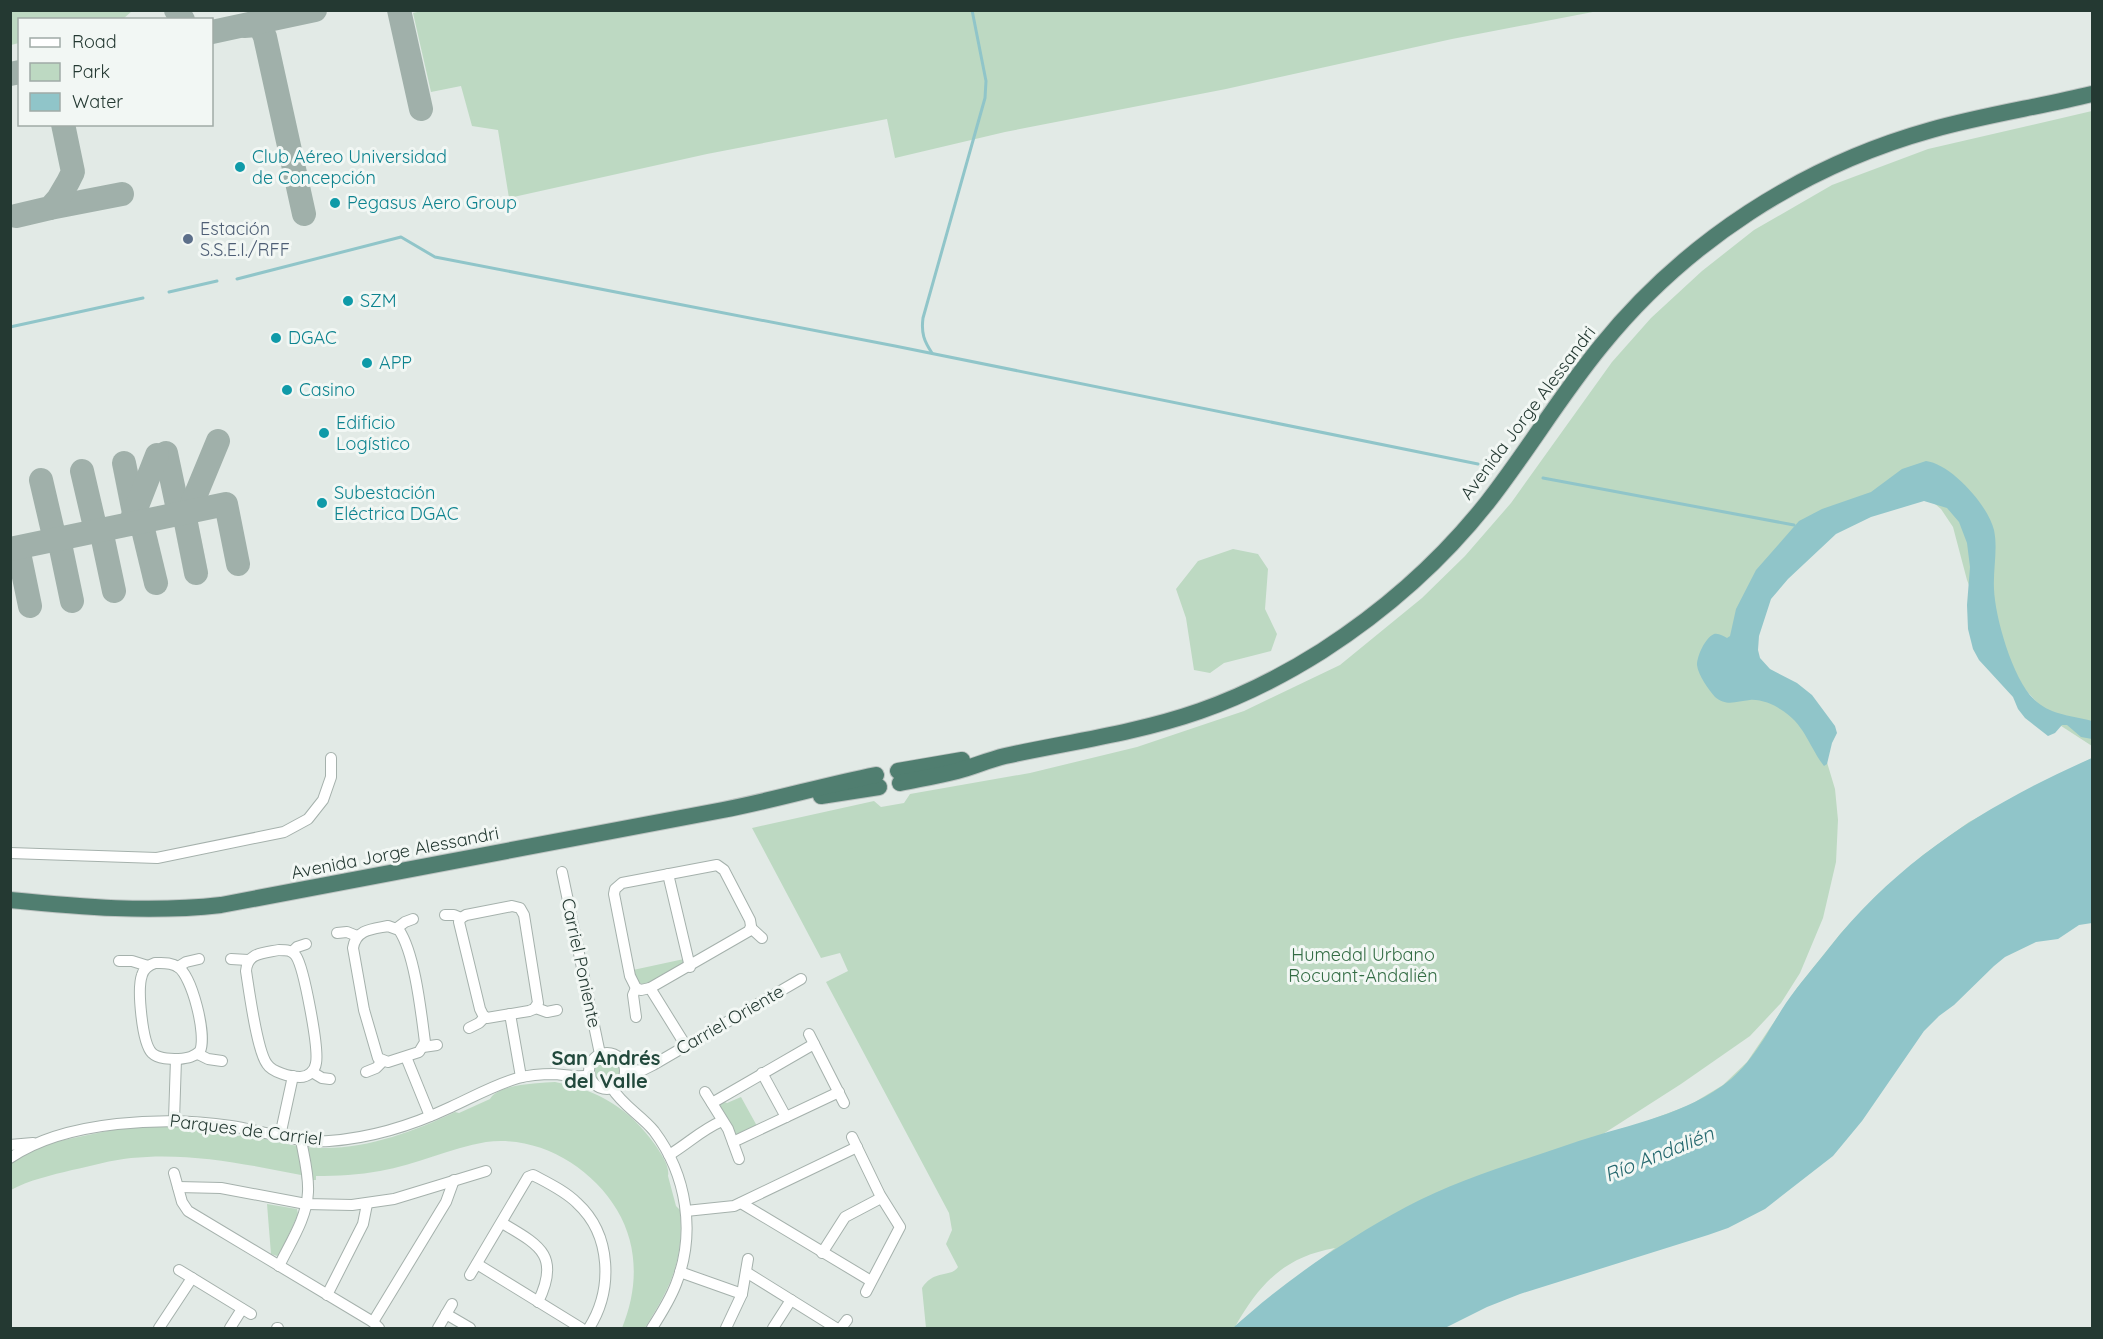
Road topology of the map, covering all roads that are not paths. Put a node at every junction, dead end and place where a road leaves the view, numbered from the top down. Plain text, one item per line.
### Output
1 (2092, 94) edge
2 (331, 758) dead end
3 (899, 777) dead end
4 (878, 781) dead end
5 (10, 853) edge
6 (562, 872) dead end
7 (668, 874) junction
8 (10, 900) edge
9 (445, 915) dead end
10 (461, 918) junction
11 (413, 919) dead end
12 (397, 928) junction
13 (751, 928) junction
14 (338, 933) dead end
15 (357, 936) junction
16 (762, 938) dead end
17 (306, 944) dead end
18 (292, 952) junction
19 (199, 959) dead end
20 (231, 959) dead end
21 (248, 960) junction
22 (119, 961) dead end
23 (148, 966) junction
24 (690, 966) junction
25 (178, 967) junction
26 (801, 979) dead end
27 (636, 988) junction
28 (650, 988) junction
29 (536, 1008) junction
30 (557, 1010) dead end
31 (510, 1014) junction
32 (485, 1017) junction
33 (636, 1017) dead end
34 (469, 1028) dead end
35 (437, 1045) dead end
36 (686, 1046) junction
37 (423, 1047) junction
38 (198, 1054) junction
39 (600, 1054) junction
40 (406, 1057) junction
41 (176, 1059) junction
42 (222, 1061) dead end
43 (382, 1062) junction
44 (625, 1071) junction
45 (312, 1072) junction
46 (366, 1072) dead end
47 (762, 1073) junction
48 (590, 1075) junction
49 (293, 1076) junction
50 (521, 1077) junction
51 (330, 1079) dead end
52 (612, 1088) junction
53 (705, 1092) dead end
54 (839, 1092) junction
55 (712, 1103) junction
56 (844, 1103) dead end
57 (430, 1116) junction
58 (786, 1117) junction
59 (174, 1120) junction
60 (722, 1120) junction
61 (280, 1136) junction
62 (301, 1140) junction
63 (733, 1142) junction
64 (36, 1143) junction
65 (10, 1145) edge
66 (669, 1155) junction
67 (10, 1158) edge
68 (739, 1159) dead end
69 (486, 1171) dead end
70 (174, 1173) dead end
71 (454, 1180) junction
72 (178, 1187) junction
73 (881, 1198) junction
74 (741, 1203) junction
75 (306, 1204) junction
76 (367, 1204) junction
77 (686, 1211) junction
78 (502, 1223) junction
79 (822, 1252) junction
80 (748, 1259) dead end
81 (477, 1264) junction
82 (279, 1266) junction
83 (179, 1270) dead end
84 (680, 1272) junction
85 (746, 1272) junction
86 (470, 1275) dead end
87 (192, 1278) junction
88 (742, 1294) junction
89 (327, 1295) junction
90 (791, 1300) junction
91 (538, 1302) junction
92 (452, 1304) dead end
93 (446, 1314) junction
94 (376, 1325) edge
95 (164, 1327) edge
96 (594, 1327) edge
97 (230, 1329) edge
98 (438, 1329) edge
99 (470, 1329) edge
100 (581, 1329) edge
101 (652, 1329) edge
102 (726, 1329) edge
103 (773, 1329) edge
104 (836, 1329) edge

1 - 3 highway, Avenida Jorge Alessandri
2 - 5 street
4 - 8 highway, Avenida Jorge Alessandri
6 - 39 street, Carriel Poniente
7 - 13 street
7 - 24 street
7 - 27 street
9 - 10 street
10 - 29 street
10 - 32 street
11 - 12 street
12 - 15 street
12 - 37 street
13 - 16 street
13 - 24 street
14 - 15 street
15 - 43 street
17 - 18 street
18 - 21 street
18 - 45 street
19 - 25 street
20 - 21 street
21 - 49 street
22 - 23 street
23 - 25 street
23 - 41 street
24 - 28 street
25 - 38 street
26 - 36 street, Carriel Oriente
27 - 28 street
27 - 33 street
28 - 36 street
29 - 30 street
29 - 31 street
31 - 32 street
31 - 50 street
32 - 34 street
35 - 37 street
36 - 44 street, Carriel Oriente
37 - 40 street
38 - 41 street
38 - 42 street
39 - 44 street
39 - 48 street
40 - 43 street
40 - 57 street
41 - 59 street
43 - 46 street
44 - 52 street
45 - 49 street
45 - 51 street
47 - 54 street
47 - 55 street
47 - 58 street
48 - 50 street, Parques de Carriel
48 - 52 street
49 - 61 street
50 - 57 street, Parques de Carriel
52 - 66 street
53 - 55 street
54 - 56 street
54 - 58 street
55 - 60 street
57 - 62 street, Parques de Carriel
58 - 63 street
59 - 61 street, Parques de Carriel
59 - 64 street, Parques de Carriel
60 - 63 street
60 - 66 street
61 - 62 street, Parques de Carriel
62 - 75 street
63 - 68 street
64 - 65 street, Parques de Carriel
64 - 67 street, Parques de Carriel
66 - 77 street
69 - 71 street
70 - 72 street
71 - 76 street
71 - 94 street
72 - 75 street
72 - 82 street
73 - 74 street
73 - 79 street
73 - 79 street
74 - 77 street
74 - 79 street
75 - 76 street
75 - 82 street
76 - 89 street
77 - 84 street
78 - 81 street
78 - 91 street
78 - 96 street
80 - 85 street
81 - 86 street
81 - 91 street
82 - 89 street
83 - 87 street
84 - 88 street
84 - 101 street
85 - 88 street
85 - 90 street
87 - 95 street
87 - 97 street
88 - 102 street
89 - 94 street
90 - 103 street
90 - 104 street
91 - 100 street
92 - 93 street
93 - 98 street
93 - 99 street

